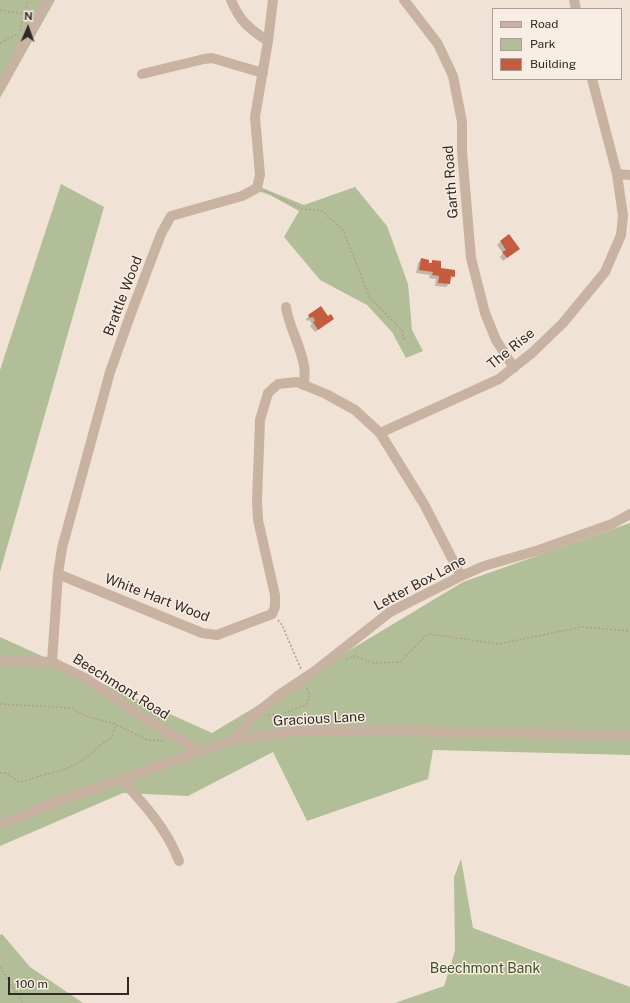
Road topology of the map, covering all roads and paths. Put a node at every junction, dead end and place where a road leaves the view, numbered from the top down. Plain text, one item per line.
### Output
1 (47, 0) edge
2 (231, 0) edge
3 (273, 0) edge
4 (404, 0) edge
5 (0, 10) edge
6 (24, 14) dead end
7 (19, 34) dead end
8 (268, 40) junction
9 (0, 43) edge
10 (263, 73) junction
11 (142, 74) dead end
12 (592, 80) edge
13 (0, 88) edge
14 (617, 174) junction
15 (630, 175) edge
16 (257, 188) junction
17 (286, 307) dead end
18 (404, 341) dead end
19 (514, 368) junction
20 (303, 385) junction
21 (380, 433) junction
22 (630, 514) edge
23 (58, 574) junction
24 (461, 576) junction
25 (272, 614) junction
26 (630, 630) edge
27 (0, 660) edge
28 (344, 660) dead end
29 (52, 662) junction
30 (305, 678) junction
31 (0, 704) edge
32 (268, 715) dead end
33 (116, 725) junction
34 (630, 735) edge
35 (233, 740) junction
36 (170, 742) dead end
37 (200, 751) junction
38 (0, 773) edge
39 (122, 780) junction
40 (0, 824) edge
41 (179, 861) dead end
42 (0, 967) edge
43 (23, 1003) edge

1 - 13 street
2 - 8 street
3 - 8 street
4 - 19 street, Garth Road
5 - 6 path
7 - 9 path
8 - 10 street
10 - 11 street
10 - 16 street
12 - 14 street, The Rise
14 - 15 street
14 - 19 street, The Rise
16 - 18 path
16 - 23 street, Brattle Wood
17 - 20 street
19 - 21 street, The Rise
20 - 21 street
20 - 25 street
21 - 24 street
22 - 24 street, Letter Box Lane
23 - 25 street, White Hart Wood
23 - 29 street, Brattle Wood
24 - 30 street, Letter Box Lane
25 - 30 path
26 - 28 path
27 - 29 street, Beechmont Road
29 - 37 street, Beechmont Road
30 - 32 path
30 - 35 street, Letter Box Lane
31 - 33 path
33 - 36 path
33 - 38 path
34 - 35 street, Gracious Lane
35 - 37 street, Gracious Lane
37 - 39 street, Gracious Lane
39 - 40 street, Gracious Lane
39 - 41 street
42 - 43 path

